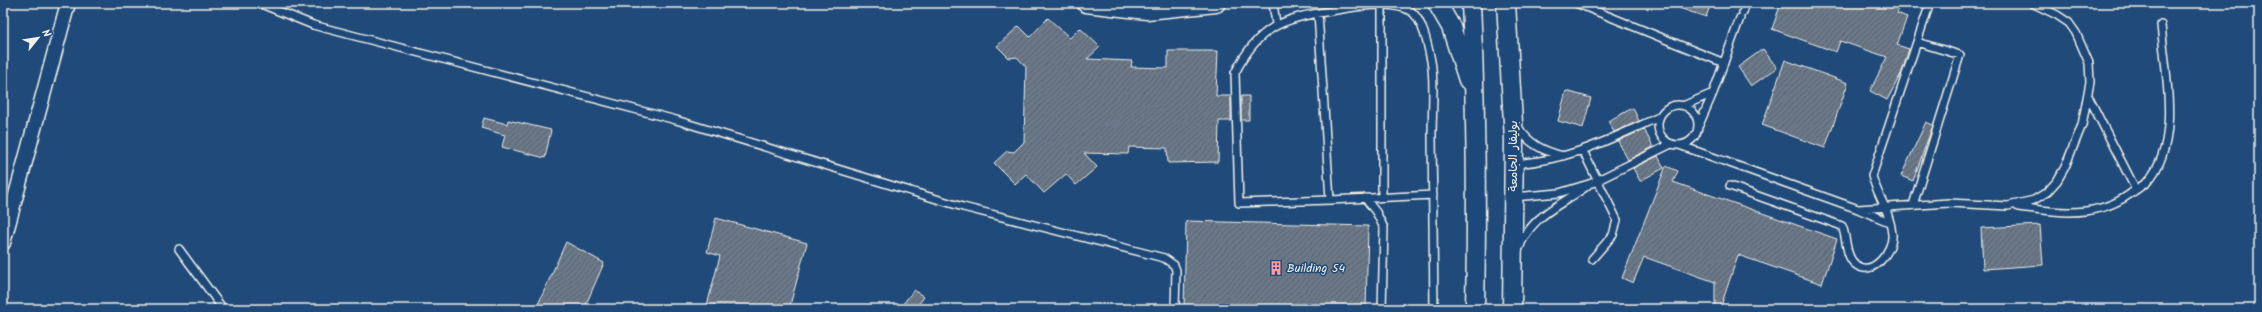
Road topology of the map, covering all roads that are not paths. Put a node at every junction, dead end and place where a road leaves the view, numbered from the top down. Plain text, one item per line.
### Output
1 (68, 3) edge
2 (259, 3) edge
3 (1086, 3) edge
4 (1216, 3) edge
5 (1273, 3) edge
6 (1437, 3) edge
7 (1471, 3) edge
8 (1506, 3) edge
9 (1576, 3) edge
10 (1746, 3) edge
11 (1930, 3) edge
12 (2032, 3) edge
13 (1382, 4) junction
14 (1318, 12) junction
15 (1276, 24) junction
16 (2161, 25) dead end
17 (1917, 42) junction
18 (1724, 63) junction
19 (1713, 93) junction
20 (2088, 96) junction
21 (1476, 103) junction
22 (1685, 105) junction
23 (1659, 117) junction
24 (1513, 120) junction
25 (1699, 125) junction
26 (1671, 144) junction
27 (1678, 146) junction
28 (1583, 151) junction
29 (1565, 156) junction
30 (1514, 164) junction
31 (1595, 181) junction
32 (1730, 186) dead end
33 (2136, 190) junction
34 (1433, 196) junction
35 (1382, 197) junction
36 (1513, 197) junction
37 (1365, 198) junction
38 (1330, 200) junction
39 (1914, 205) junction
40 (2008, 206) junction
41 (1886, 207) junction
42 (1858, 209) junction
43 (1889, 222) junction
44 (3, 243) edge
45 (179, 249) dead end
46 (1592, 259) dead end
47 (1512, 282) junction
48 (223, 309) edge
49 (1175, 309) edge
50 (1382, 309) edge
51 (1434, 309) edge
52 (1476, 309) edge
53 (1512, 309) edge

1 - 44 street
2 - 49 lane
3 - 4 street
5 - 15 lane
6 - 21 street
7 - 21 street
8 - 24 street, بوليفار الجامعة
9 - 18 lane
10 - 18 lane
11 - 17 lane
12 - 20 lane
13 - 14 lane
13 - 34 lane
13 - 35 lane
14 - 15 lane
14 - 38 lane
15 - 38 lane
16 - 33 lane
17 - 39 lane
17 - 41 lane
18 - 19 lane
19 - 22 lane
19 - 25 lane
20 - 33 lane
20 - 40 lane
21 - 52 street
22 - 23 lane
22 - 25 lane
23 - 26 lane
23 - 28 lane
24 - 29 lane
24 - 30 street, بوليفار الجامعة
25 - 27 lane
26 - 27 lane
26 - 31 lane
27 - 42 lane
28 - 29 lane
28 - 31 lane
29 - 30 lane
30 - 36 street, بوليفار الجامعة
31 - 36 lane
31 - 46 lane
31 - 47 lane
32 - 43 lane
33 - 40 lane
34 - 35 lane
34 - 51 lane
35 - 37 lane
36 - 47 street, بوليفار الجامعة
37 - 38 lane
37 - 50 lane
39 - 40 lane
39 - 41 lane
41 - 42 lane
41 - 43 lane
42 - 43 lane
45 - 48 lane
47 - 53 street, بوليفار الجامعة

